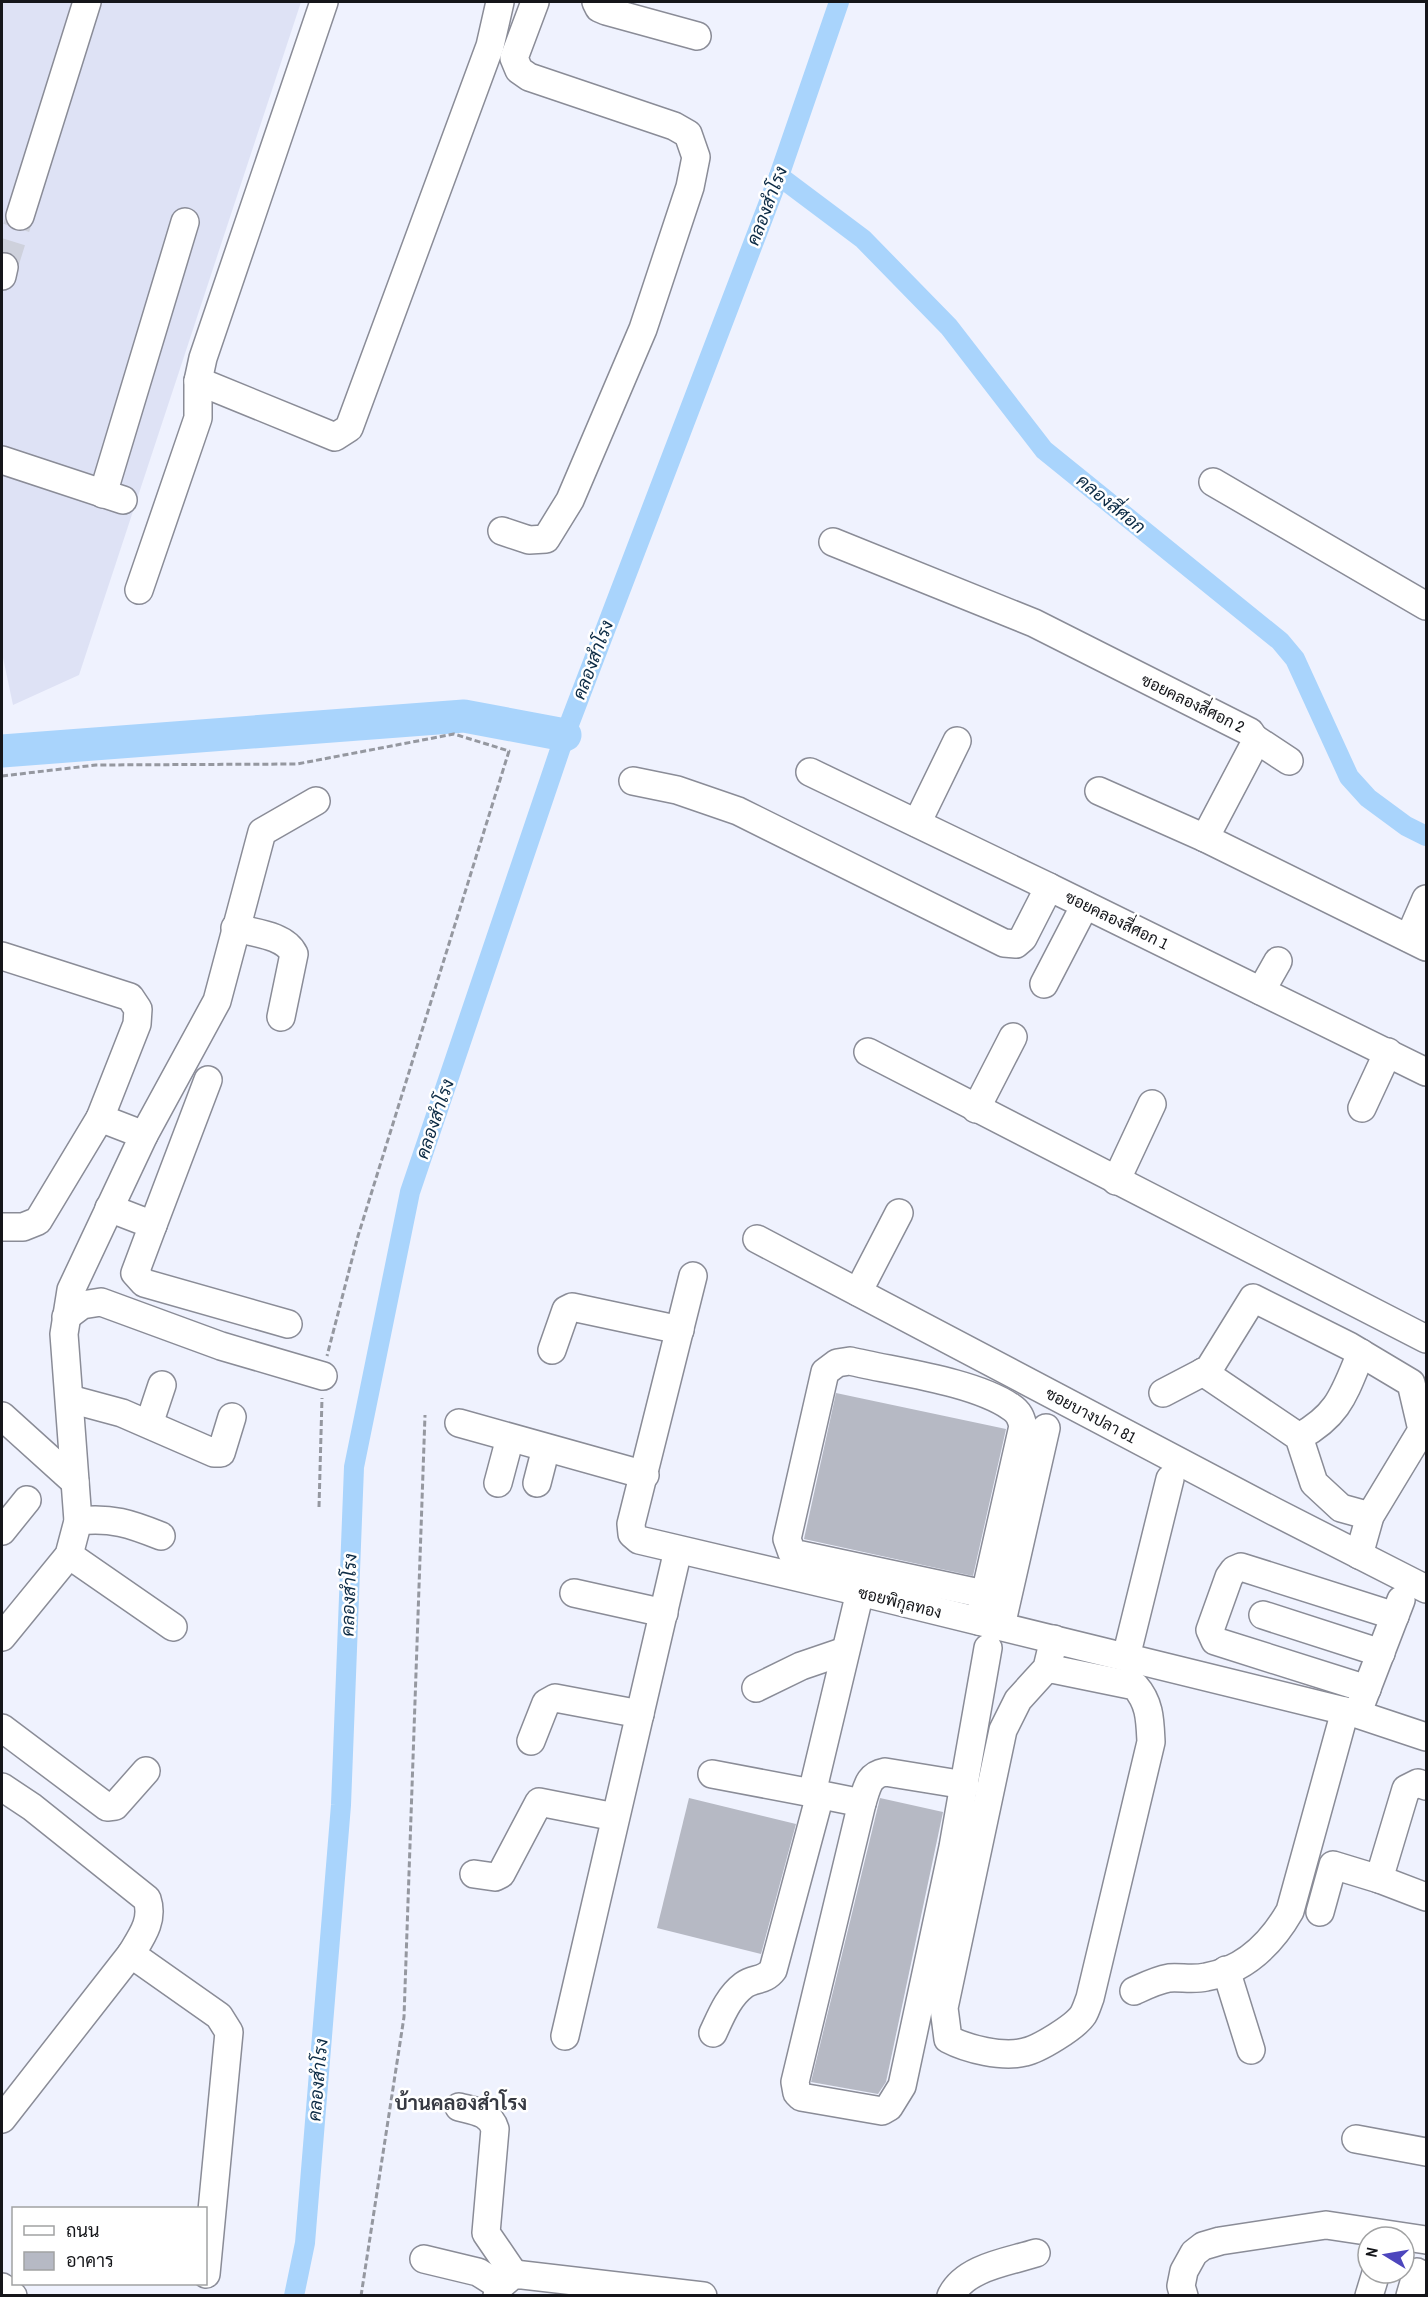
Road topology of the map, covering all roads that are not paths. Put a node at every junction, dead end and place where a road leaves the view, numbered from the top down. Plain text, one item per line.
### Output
1 (87, 2) edge
2 (324, 2) edge
3 (500, 2) edge
4 (535, 2) edge
5 (596, 2) edge
6 (697, 36) dead end
7 (20, 216) tunnel mouth
8 (185, 222) dead end
9 (198, 381) junction
10 (2, 459) edge
11 (1213, 482) dead end
12 (502, 531) dead end
13 (833, 542) dead end
14 (139, 590) dead end
15 (1426, 606) edge
16 (1254, 738) junction
17 (957, 741) dead end
18 (1289, 761) dead end
19 (810, 772) dead end
20 (633, 782) dead end
21 (1100, 791) dead end
22 (316, 801) dead end
23 (917, 823) junction
24 (1205, 837) junction
25 (1049, 887) junction
26 (1426, 899) edge
27 (1085, 905) junction
28 (235, 928) junction
29 (1418, 943) edge
30 (2, 956) edge
31 (1278, 961) dead end
32 (1044, 984) dead end
33 (1261, 991) junction
34 (281, 1017) dead end
35 (1013, 1036) dead end
36 (868, 1053) dead end
37 (1388, 1053) junction
38 (1426, 1072) edge
39 (208, 1080) dead end
40 (1152, 1104) dead end
41 (1362, 1108) dead end
42 (976, 1109) junction
43 (100, 1118) junction
44 (144, 1135) junction
45 (1116, 1181) junction
46 (109, 1208) junction
47 (899, 1213) dead end
48 (153, 1225) junction
49 (2, 1227) edge
50 (757, 1239) dead end
51 (693, 1276) dead end
52 (858, 1292) junction
53 (66, 1317) junction
54 (288, 1324) dead end
55 (680, 1330) junction
56 (1426, 1339) edge
57 (552, 1350) dead end
58 (1361, 1353) junction
59 (1203, 1372) junction
60 (322, 1376) road end
61 (162, 1385) dead end
62 (1163, 1393) dead end
63 (70, 1399) junction
64 (2, 1416) edge
65 (232, 1417) dead end
66 (459, 1423) dead end
67 (149, 1424) junction
68 (1046, 1428) dead end
69 (1299, 1437) junction
70 (510, 1438) junction
71 (546, 1448) junction
72 (645, 1475) junction
73 (1170, 1479) dead end
74 (75, 1482) junction
75 (498, 1483) dead end
76 (537, 1483) dead end
77 (27, 1500) dead end
78 (1370, 1516) junction
79 (78, 1521) junction
80 (2, 1531) edge
81 (161, 1536) dead end
82 (678, 1550) junction
83 (69, 1555) junction
84 (1359, 1555) junction
85 (860, 1592) junction
86 (574, 1593) dead end
87 (984, 1594) junction
88 (1409, 1599) edge
89 (664, 1613) junction
90 (1263, 1615) dead end
91 (173, 1627) dead end
92 (989, 1631) junction
93 (2, 1637) edge
94 (1054, 1639) junction
95 (845, 1652) junction
96 (1381, 1653) junction
97 (1126, 1657) junction
98 (1047, 1668) junction
99 (756, 1688) dead end
100 (1367, 1689) junction
101 (1351, 1712) junction
102 (640, 1714) junction
103 (2, 1728) edge
104 (1426, 1737) edge
105 (531, 1741) dead end
106 (146, 1772) dead end
107 (712, 1774) dead end
108 (965, 1785) junction
109 (1426, 1786) edge
110 (2, 1787) edge
111 (816, 1794) junction
112 (862, 1803) junction
113 (615, 1817) junction
114 (474, 1874) dead end
115 (1378, 1879) junction
116 (1424, 1888) edge
117 (1320, 1912) dead end
118 (132, 1954) junction
119 (1226, 1970) junction
120 (1134, 1991) dead end
121 (713, 2034) dead end
122 (565, 2036) dead end
123 (1251, 2050) dead end
124 (459, 2107) dead end
125 (2, 2119) edge
126 (1356, 2139) dead end
127 (1426, 2152) edge
128 (1426, 2240) edge
129 (1036, 2253) dead end
130 (424, 2259) dead end
131 (207, 2263) edge
132 (503, 2285) edge
133 (2, 2287) edge
134 (566, 2288) edge
135 (13, 2295) edge
136 (703, 2295) edge
137 (951, 2295) edge
138 (1185, 2295) edge

1 - 7 street
2 - 9 street
3 - 9 street
4 - 12 street
5 - 6 street
8 - 10 street
9 - 14 street
11 - 15 street
13 - 16 street, ซอยคลองสี่ศอก 2
16 - 18 street
16 - 24 street, ซอยคลองสี่ศอก 2
17 - 23 street
19 - 23 street
20 - 25 street, ซอยคลองสี่ศอก 1
21 - 24 street
22 - 28 street
23 - 25 street
24 - 29 street
25 - 27 street, ซอยคลองสี่ศอก 1
26 - 29 street
27 - 32 street
27 - 33 street, ซอยคลองสี่ศอก 1
28 - 34 street
28 - 44 street
30 - 43 street
31 - 33 street
33 - 37 street, ซอยคลองสี่ศอก 1
35 - 42 street
36 - 42 street
37 - 38 street, ซอยคลองสี่ศอก 1
37 - 41 street
39 - 48 street
40 - 45 street
42 - 45 street
43 - 44 street
43 - 49 street
44 - 46 street
45 - 56 street
46 - 48 street
46 - 53 street
47 - 52 street
48 - 54 street
50 - 52 street, ซอยบางปลา 81
51 - 55 street, ซอยพิกุลทอง
52 - 84 street, ซอยบางปลา 81
53 - 60 street
53 - 63 street
55 - 57 street
55 - 72 street, ซอยพิกุลทอง
58 - 59 street
58 - 69 street
58 - 78 street
59 - 62 street
59 - 69 street
61 - 67 street
63 - 67 street
63 - 74 street
64 - 74 street
65 - 67 street
66 - 70 street
68 - 92 street
69 - 78 street
70 - 71 street
70 - 75 street
71 - 72 street
71 - 76 street
72 - 82 street, ซอยพิกุลทอง
73 - 97 street
74 - 79 street
77 - 80 street
78 - 84 street
79 - 81 street
79 - 83 street
82 - 85 street, ซอยพิกุลทอง
82 - 89 street
83 - 91 street
83 - 93 street
84 - 88 street, ซอยบางปลา 81
85 - 92 street, ซอยพิกุลทอง
85 - 95 street
86 - 89 street
87 - 87 street
87 - 92 street
88 - 96 street
88 - 100 street
89 - 102 street
90 - 96 street
92 - 94 street, ซอยพิกุลทอง
92 - 108 street
94 - 97 street, ซอยพิกุลทอง
94 - 98 street
95 - 99 street
95 - 111 street
96 - 100 street
97 - 101 street, ซอยพิกุลทอง
98 - 98 street
100 - 101 street
101 - 104 street, ซอยพิกุลทอง
101 - 119 street
102 - 105 street
102 - 113 street
103 - 106 street
107 - 111 street
108 - 112 street
108 - 112 street
109 - 115 street
110 - 118 street
111 - 112 street
111 - 121 street
113 - 114 street
113 - 122 street
115 - 116 street
115 - 117 street
118 - 125 street
118 - 131 street
119 - 120 street
119 - 123 street
124 - 132 street
126 - 127 street
128 - 138 street
129 - 137 street
130 - 132 street
132 - 134 street
133 - 135 street
134 - 136 street

